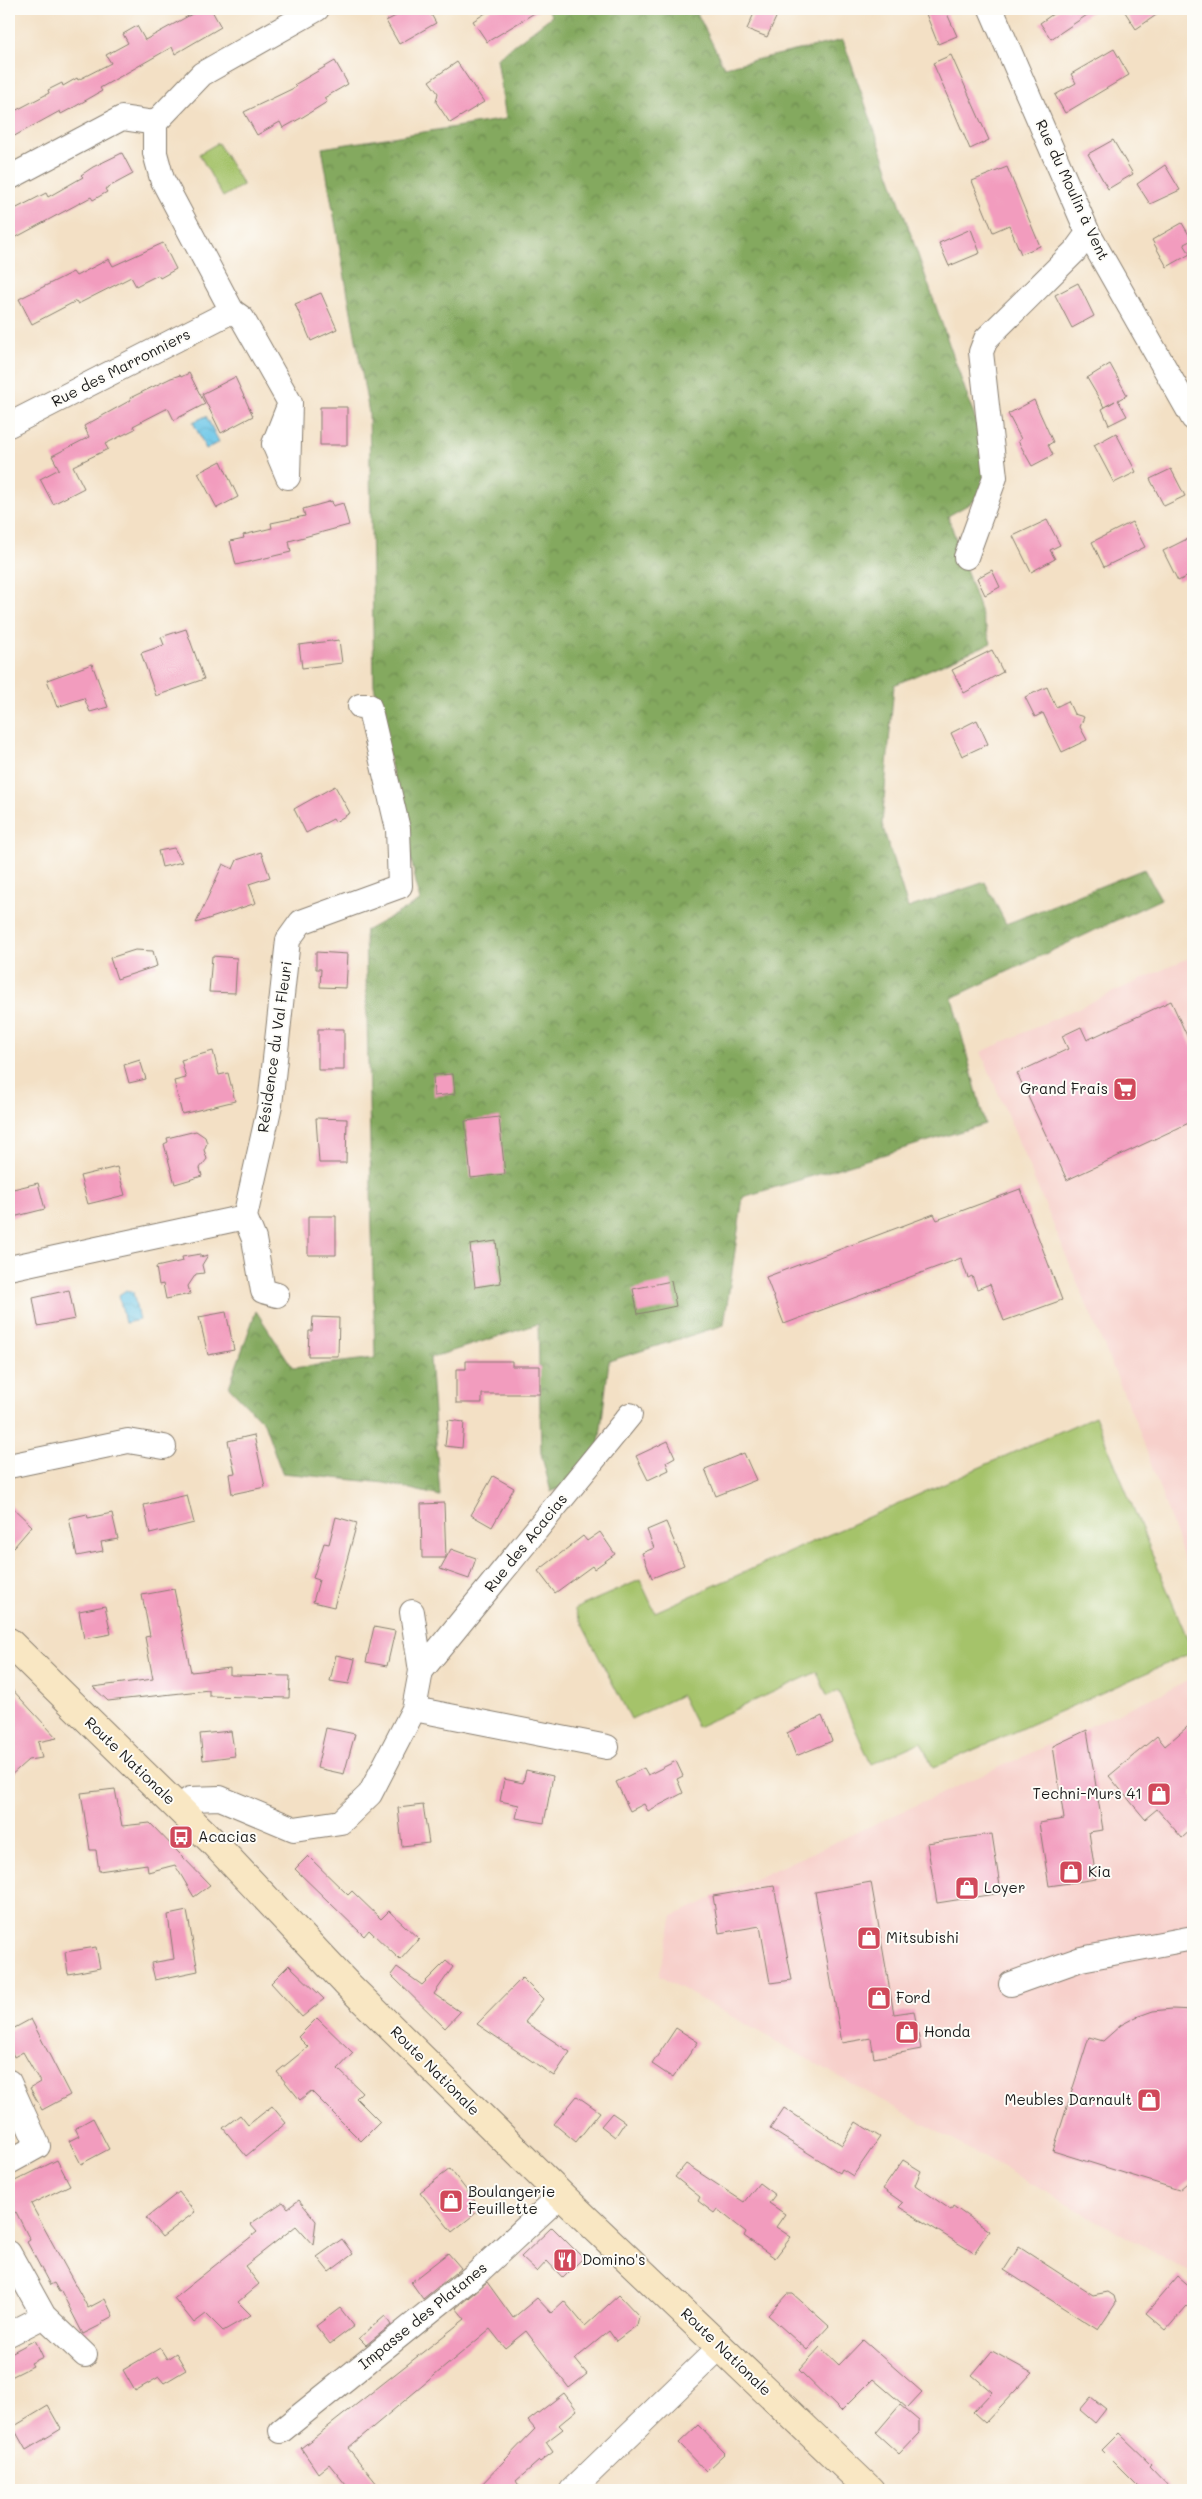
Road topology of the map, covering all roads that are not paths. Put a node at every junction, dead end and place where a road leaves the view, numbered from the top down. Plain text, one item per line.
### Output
1 (317, 9) edge
2 (991, 9) edge
3 (155, 123) junction
4 (9, 178) edge
5 (1088, 233) junction
6 (232, 311) junction
7 (290, 403) dead end
8 (1193, 418) edge
9 (9, 425) edge
10 (966, 557) dead end
11 (360, 706) dead end
12 (245, 1217) junction
13 (9, 1268) edge
14 (277, 1294) dead end
15 (630, 1414) dead end
16 (164, 1447) dead end
17 (9, 1466) edge
18 (412, 1612) dead end
19 (9, 1642) edge
20 (421, 1671) junction
21 (414, 1709) junction
22 (608, 1747) dead end
23 (178, 1808) junction
24 (1191, 1940) edge
25 (1011, 1984) dead end
26 (9, 2082) edge
27 (9, 2162) edge
28 (561, 2195) junction
29 (12, 2265) edge
30 (44, 2316) junction
31 (9, 2334) edge
32 (721, 2346) junction
33 (85, 2355) dead end
34 (281, 2431) dead end
35 (572, 2490) edge
36 (870, 2490) edge

1 - 3 street
2 - 5 street, Rue du Moulin à Vent
3 - 4 street
3 - 6 street
5 - 8 street, Rue du Moulin à Vent
5 - 10 street
6 - 7 street
6 - 9 street, Rue des Marronniers
11 - 12 street, Résidence du Val Fleuri
12 - 13 street
12 - 14 street
15 - 20 street, Rue des Acacias
16 - 17 street
18 - 20 street, Rue des Acacias
19 - 23 main road, Route Nationale
20 - 21 street, Rue des Acacias
21 - 22 street
21 - 23 street, Rue des Acacias
23 - 28 main road, Route Nationale
24 - 25 street
26 - 27 street
28 - 32 main road, Route Nationale
28 - 34 street, Impasse des Platanes
29 - 30 street
30 - 31 street
30 - 33 street
32 - 35 street
32 - 36 main road, Route Nationale

